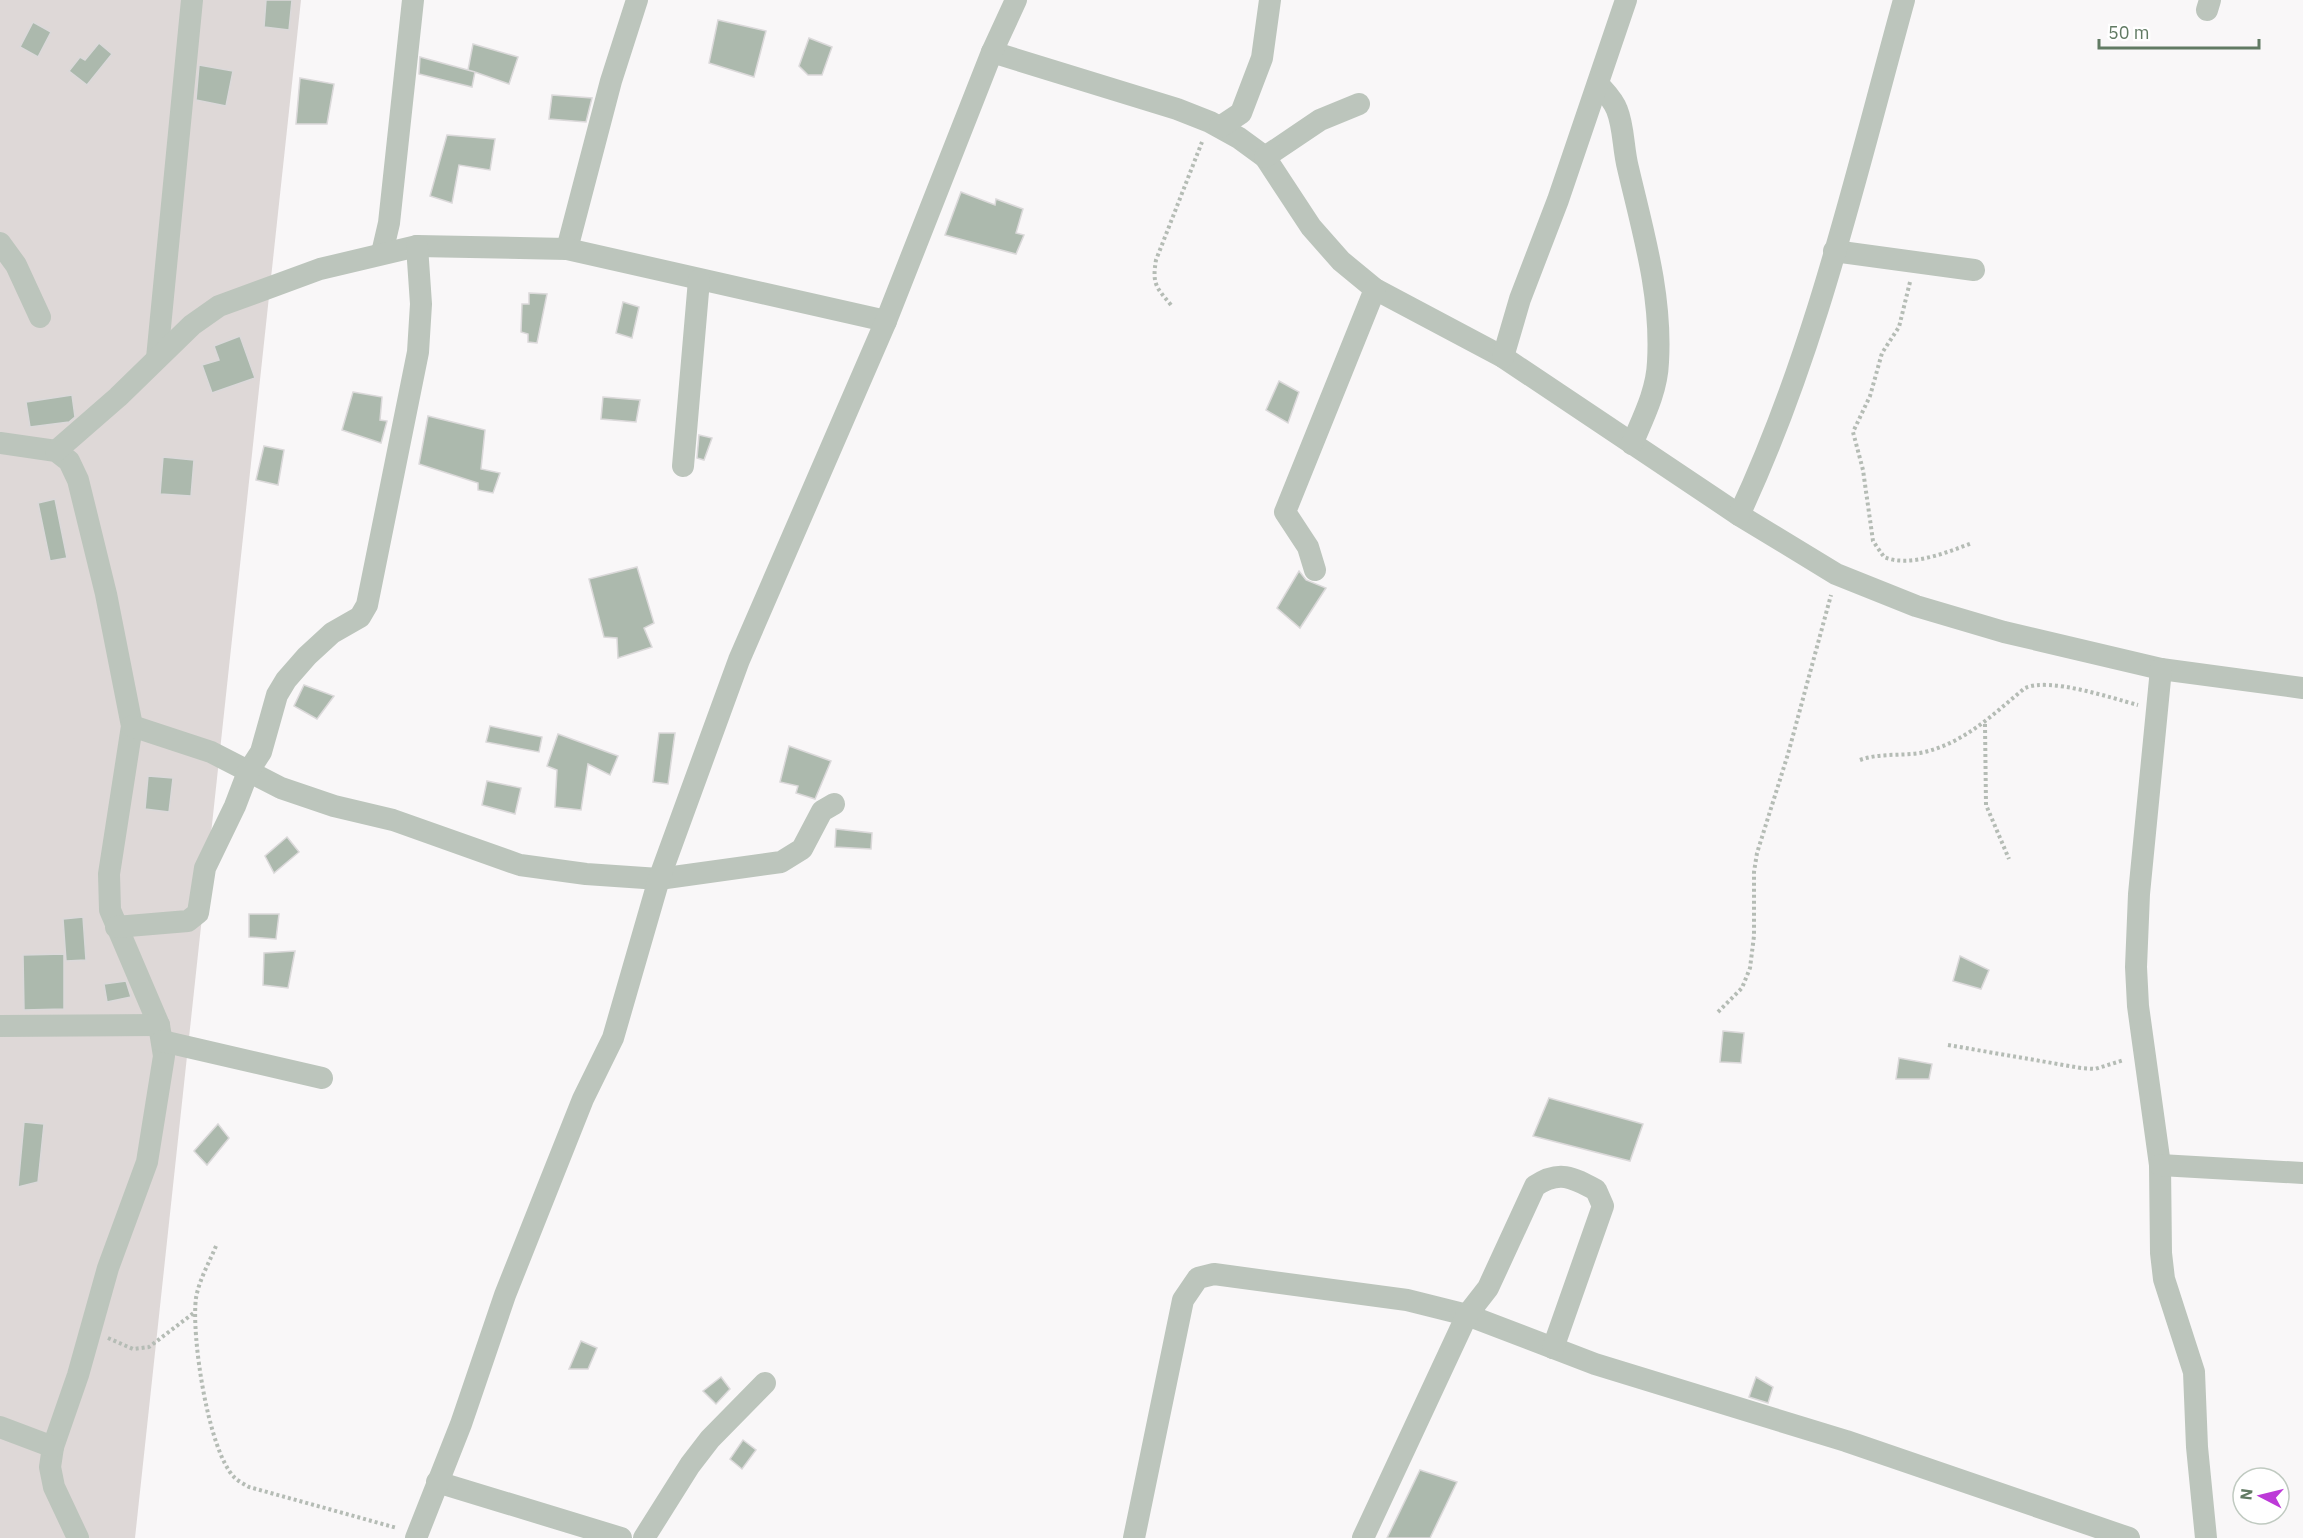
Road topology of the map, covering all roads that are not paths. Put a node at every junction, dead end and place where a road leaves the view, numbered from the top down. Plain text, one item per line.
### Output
1 (192, 0) edge
2 (413, 0) edge
3 (637, 0) edge
4 (1016, 0) edge
5 (1270, 0) edge
6 (1626, 0) edge
7 (1904, 0) edge
8 (992, 52) junction
9 (1598, 84) junction
10 (1359, 104) dead end
11 (1223, 129) junction
12 (1265, 157) junction
13 (0, 243) edge
14 (417, 246) junction
15 (567, 249) junction
16 (1834, 251) junction
17 (382, 253) junction
18 (1974, 270) dead end
19 (699, 280) junction
20 (1375, 290) junction
21 (40, 317) dead end
22 (886, 321) junction
23 (1503, 357) junction
24 (157, 358) junction
25 (0, 443) edge
26 (1632, 444) junction
27 (56, 451) junction
28 (683, 466) dead end
29 (1739, 515) junction
30 (1316, 570) dead end
31 (2161, 669) junction
32 (2303, 688) edge
33 (132, 726) junction
34 (248, 772) junction
35 (834, 804) dead end
36 (659, 879) junction
37 (116, 927) junction
38 (0, 1026) edge
39 (160, 1033) junction
40 (322, 1078) dead end
41 (2160, 1166) junction
42 (2303, 1173) edge
43 (1467, 1315) junction
44 (1553, 1348) junction
45 (765, 1383) dead end
46 (0, 1427) edge
47 (53, 1448) junction
48 (437, 1482) junction
49 (417, 1536) edge
50 (78, 1538) edge
51 (621, 1538) edge
52 (644, 1538) edge
53 (1134, 1538) edge
54 (1363, 1538) edge
55 (2129, 1538) edge
56 (2206, 1538) edge

1 - 24 street
2 - 17 street
3 - 15 street
4 - 8 street
5 - 11 street
6 - 9 street
7 - 16 street
8 - 11 street
8 - 22 street
9 - 23 street
9 - 26 street
10 - 12 street
11 - 12 street
12 - 20 street
13 - 21 street
14 - 15 street
14 - 17 street
14 - 34 street
15 - 19 street
16 - 18 street
16 - 29 street
17 - 24 street
19 - 22 street
19 - 28 street
20 - 23 street
20 - 30 street
22 - 36 street
23 - 26 street
24 - 27 street
25 - 27 street
26 - 29 street
27 - 33 street
29 - 31 street
31 - 32 street
31 - 41 street
33 - 34 street
33 - 37 street
34 - 36 street
34 - 37 street
35 - 36 street
36 - 48 street
37 - 39 street
38 - 39 street
39 - 40 street
39 - 47 street
41 - 42 street
41 - 56 street
43 - 44 street
43 - 44 street
43 - 53 street
43 - 54 street
44 - 55 street
45 - 52 street
46 - 47 street
47 - 50 street
48 - 49 street
48 - 51 street

